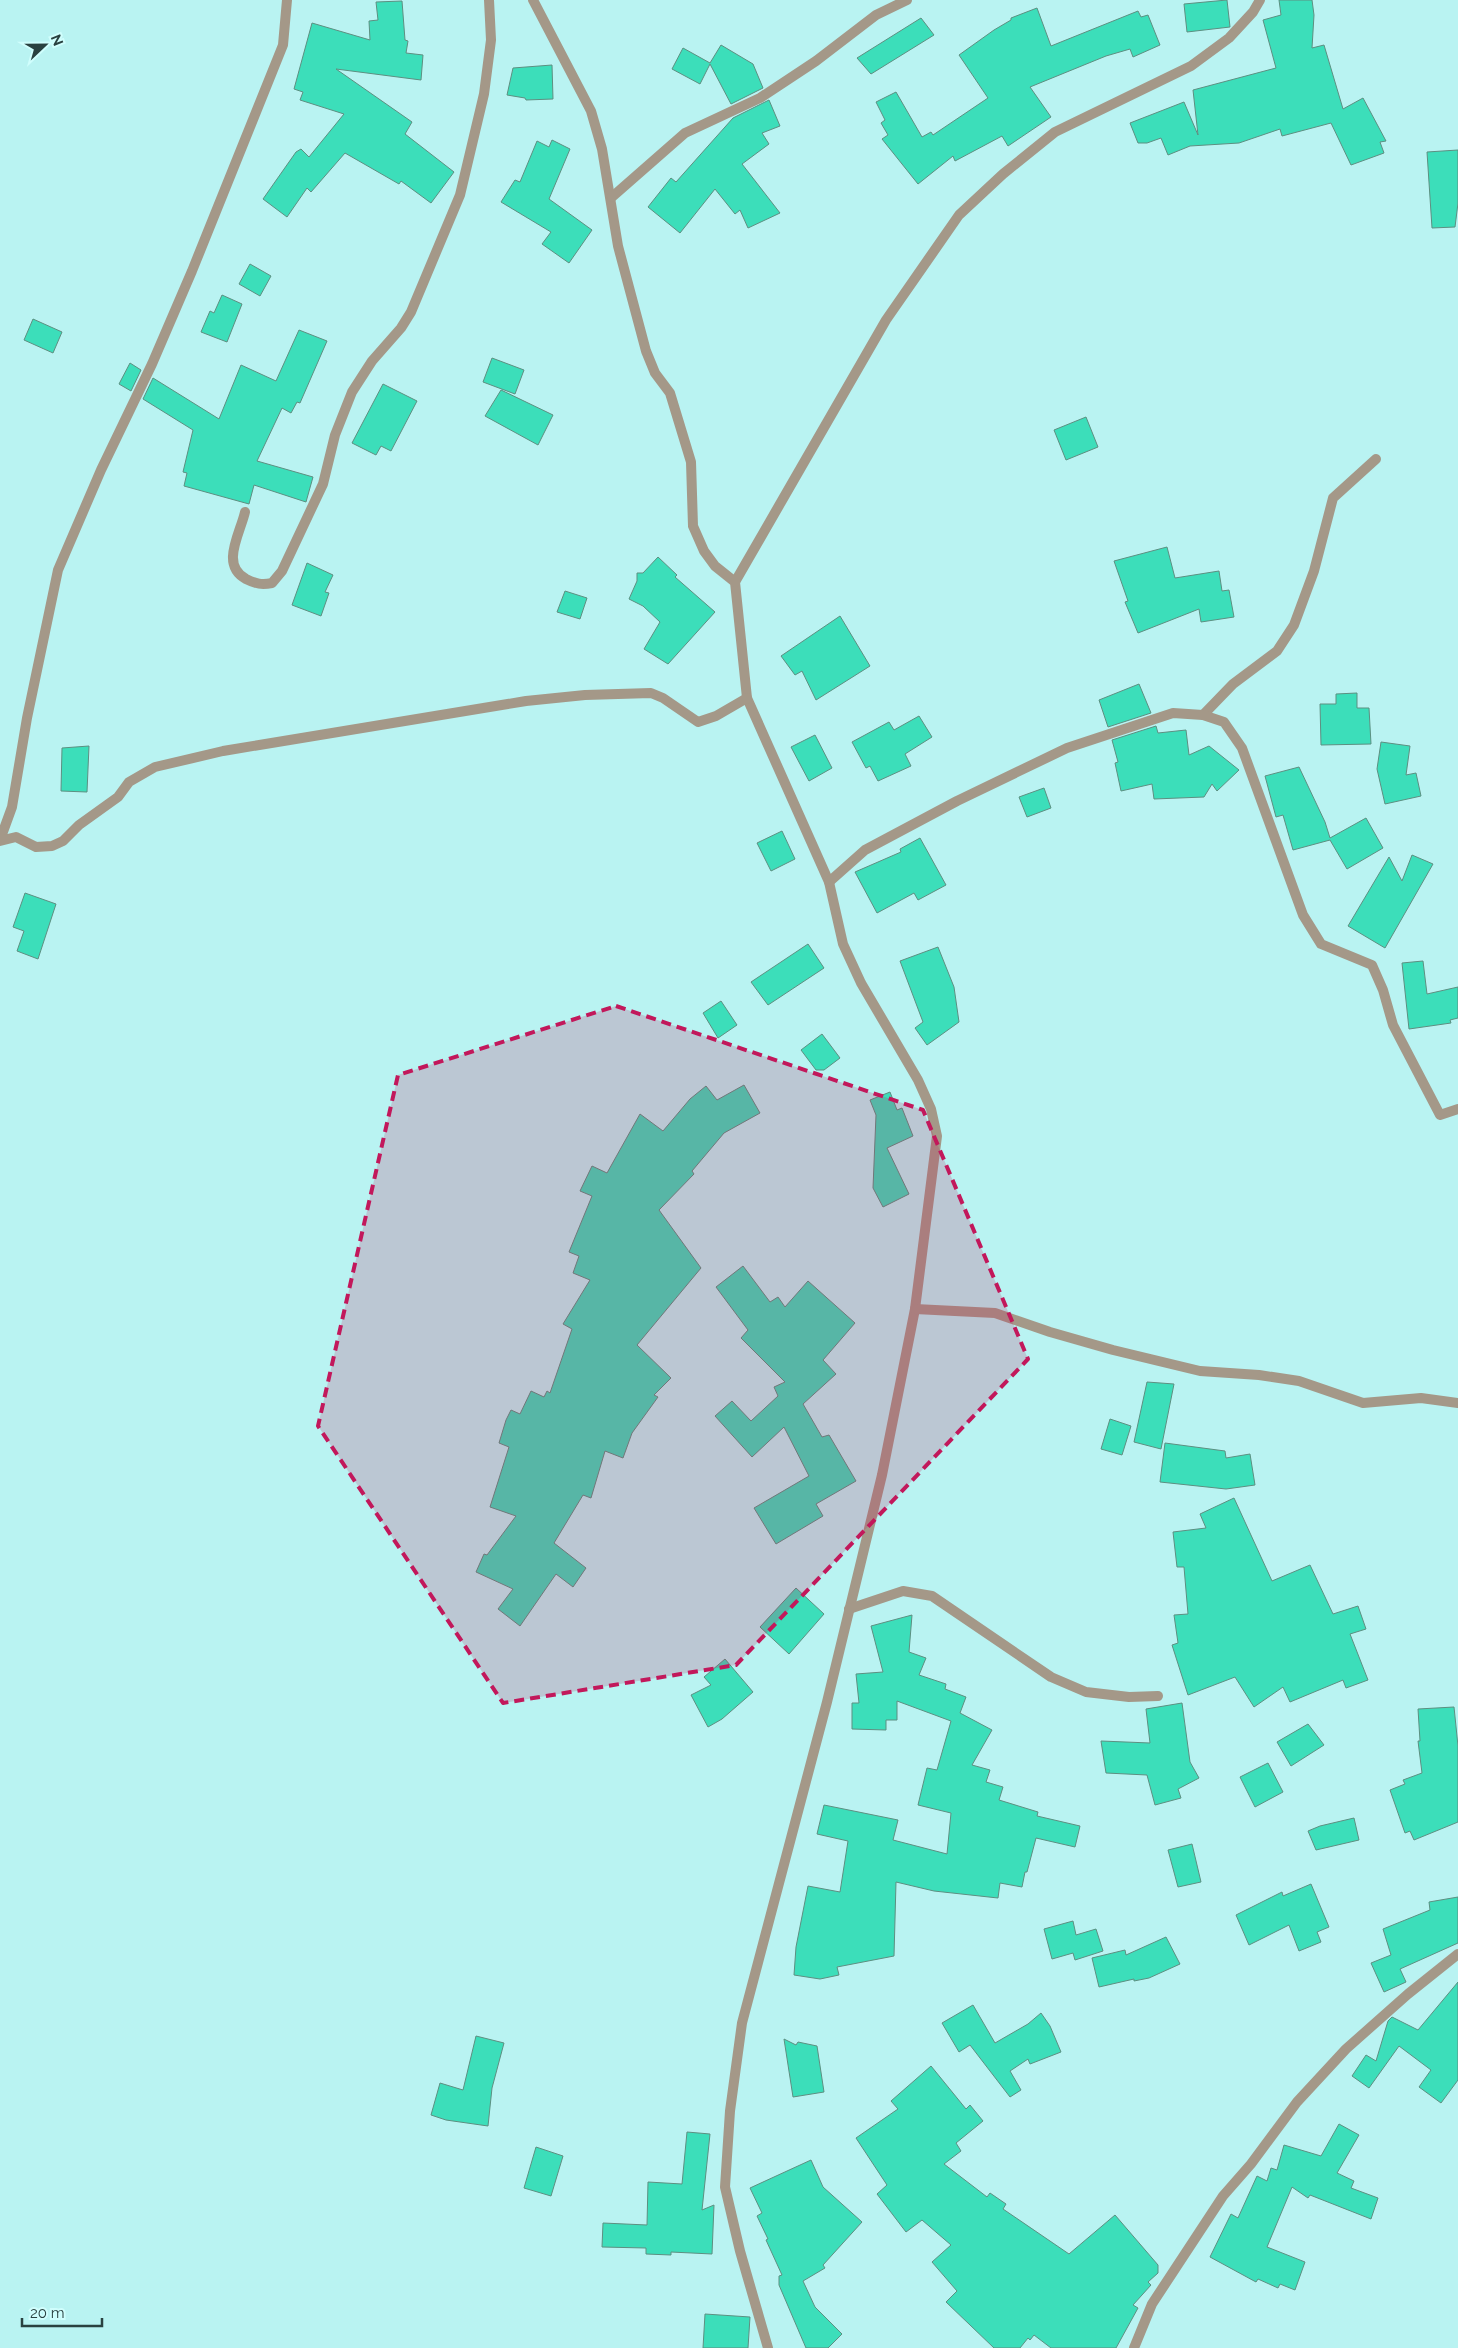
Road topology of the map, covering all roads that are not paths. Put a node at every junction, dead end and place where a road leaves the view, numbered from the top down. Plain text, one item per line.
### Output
1 (287, 0) edge
2 (489, 0) edge
3 (533, 0) edge
4 (907, 0) edge
5 (1260, 0) edge
6 (612, 197) junction
7 (1376, 459) dead end
8 (245, 512) dead end
9 (735, 582) junction
10 (748, 698) junction
11 (1203, 714) junction
12 (0, 840) edge
13 (829, 882) junction
14 (1458, 1109) edge
15 (915, 1309) junction
16 (1458, 1402) edge
17 (849, 1609) junction
18 (1158, 1696) dead end
19 (1458, 1954) edge
20 (768, 2348) edge
21 (1134, 2348) edge

1 - 12 street
2 - 8 street
3 - 6 street
4 - 6 street
5 - 9 street
6 - 9 street
7 - 11 street
9 - 10 street
10 - 12 street
10 - 13 street
11 - 13 street
11 - 14 street
13 - 15 street
15 - 16 street
15 - 17 street
17 - 18 street
17 - 20 street
19 - 21 street

